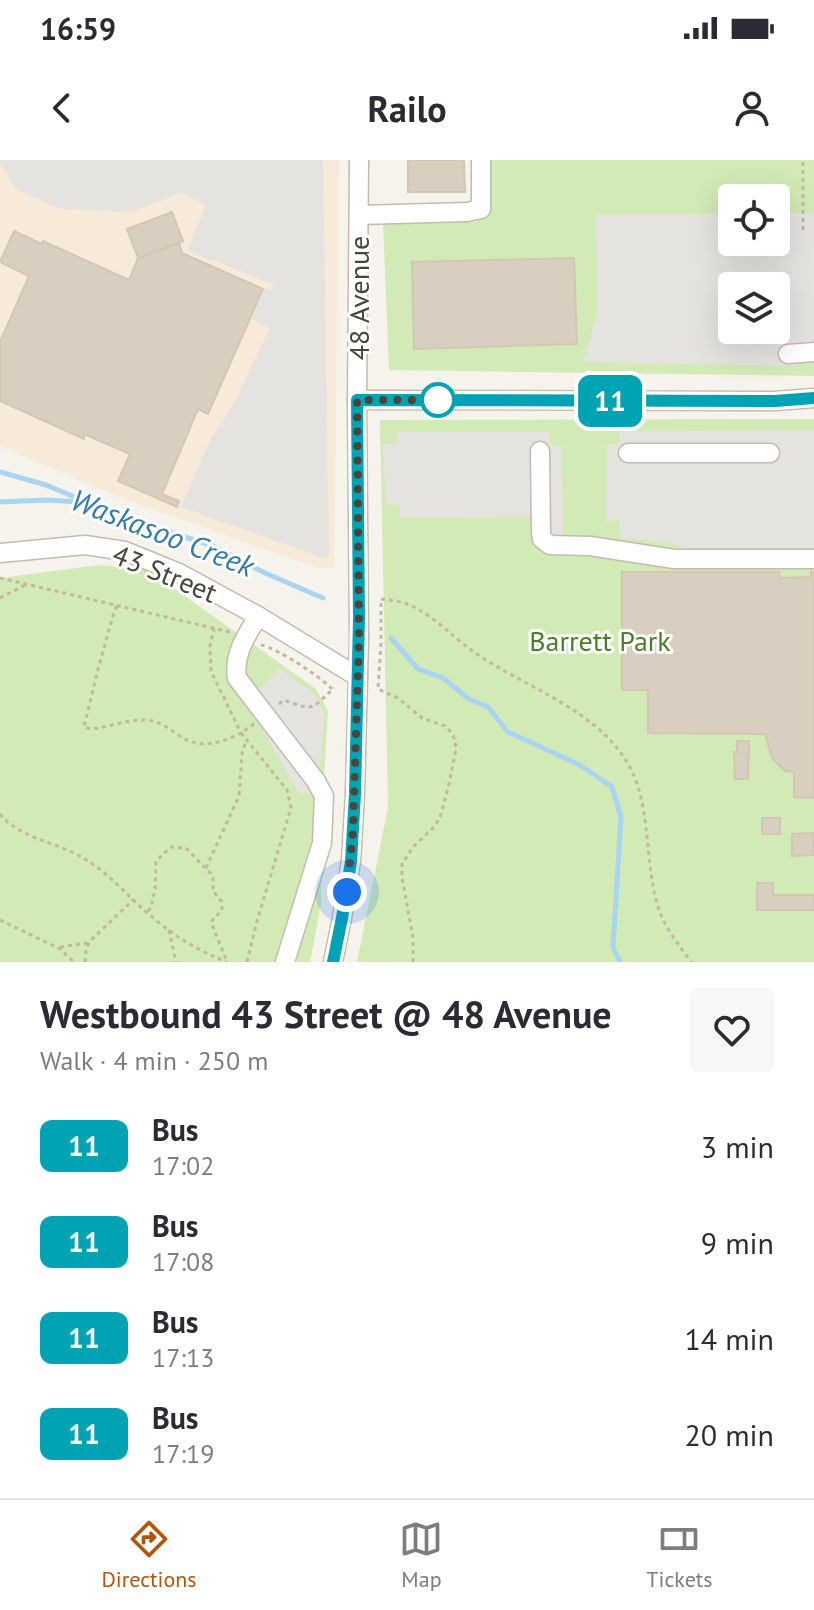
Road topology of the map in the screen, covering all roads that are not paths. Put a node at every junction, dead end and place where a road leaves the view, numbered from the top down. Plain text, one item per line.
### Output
1 (359, 160) edge
2 (481, 160) edge
3 (359, 215) junction
4 (814, 352) edge
5 (788, 354) dead end
6 (814, 398) edge
7 (357, 400) junction
8 (540, 451) dead end
9 (628, 453) dead end
10 (770, 453) dead end
11 (0, 553) edge
12 (814, 559) edge
13 (258, 616) junction
14 (358, 677) junction
15 (285, 962) edge
16 (333, 962) edge

1 - 3 street, 48 Avenue
2 - 3 street
3 - 7 street, 48 Avenue
4 - 5 street
6 - 7 street
7 - 14 street, 48 Avenue
8 - 12 street
9 - 10 street
11 - 13 street, 43 Street
13 - 14 street, 43 Street
13 - 15 street
14 - 16 street, 48 Avenue

